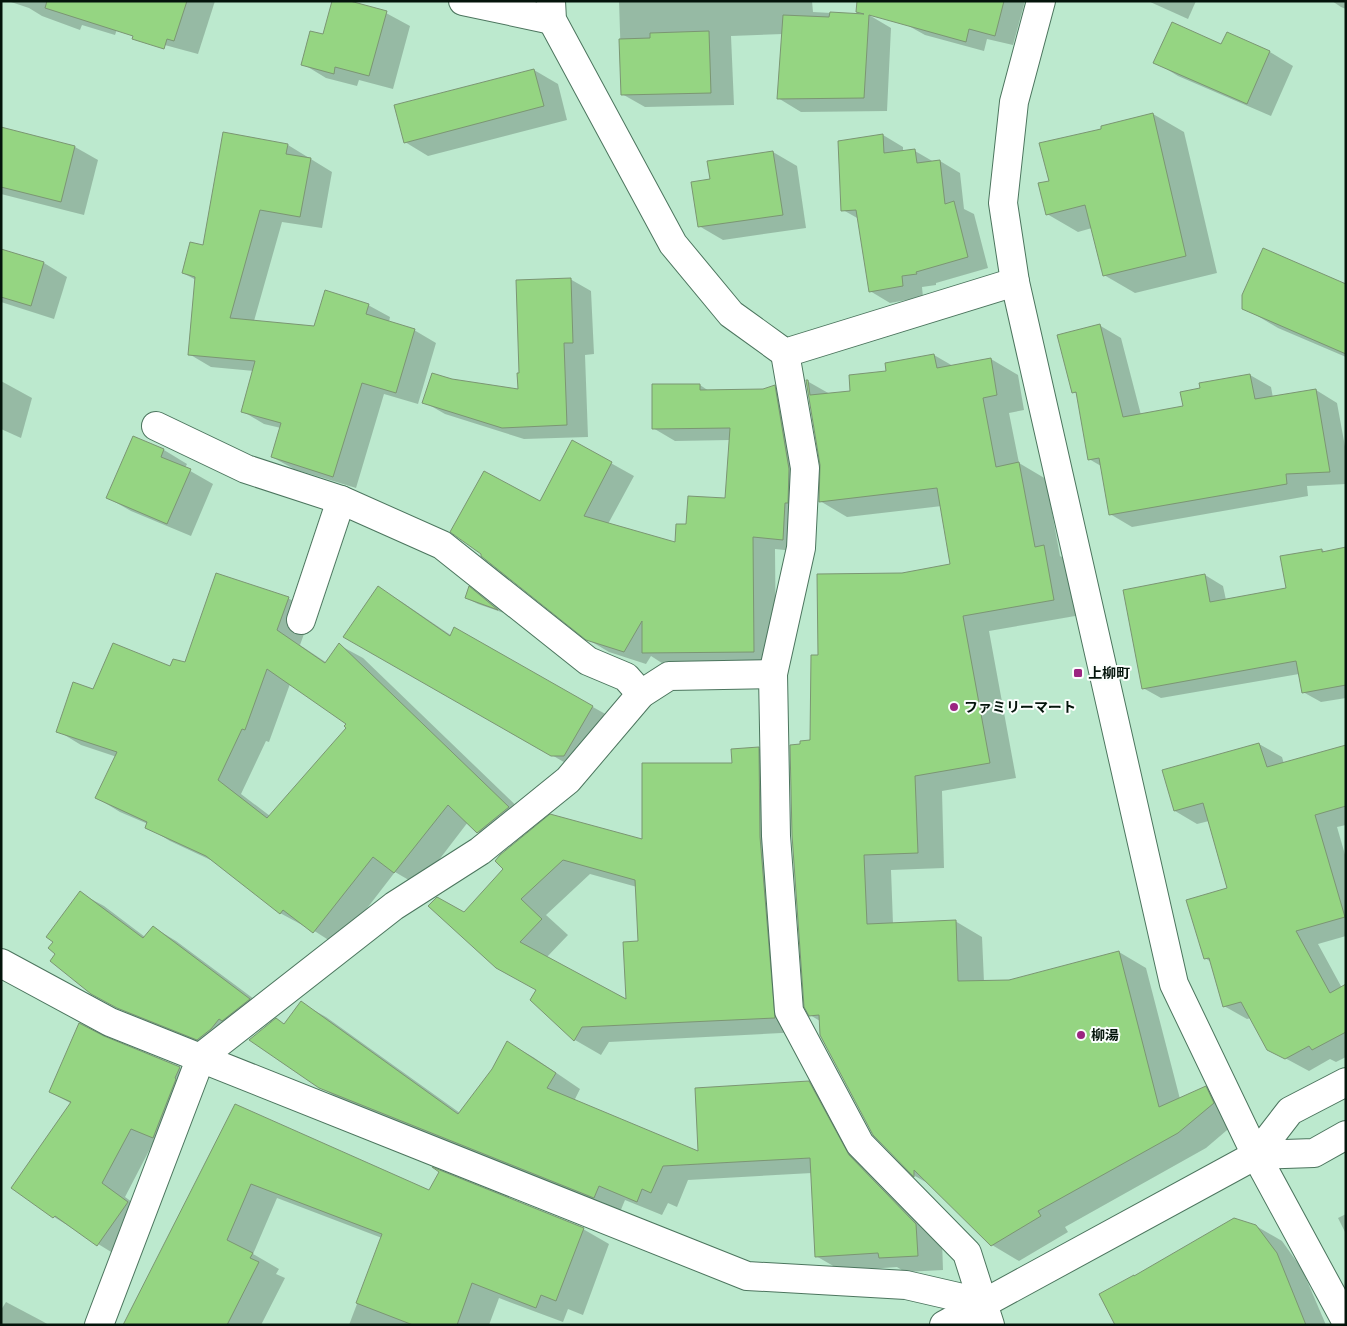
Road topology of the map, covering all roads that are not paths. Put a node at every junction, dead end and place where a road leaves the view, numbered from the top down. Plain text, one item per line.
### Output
1 (463, 1) edge
2 (1041, 1) edge
3 (552, 10) edge
4 (1015, 282) junction
5 (785, 353) junction
6 (156, 426) dead end
7 (341, 500) junction
8 (302, 620) dead end
9 (773, 674) junction
10 (641, 694) junction
11 (1, 963) edge
12 (201, 1057) junction
13 (1336, 1087) edge
14 (1346, 1135) edge
15 (1256, 1155) junction
16 (987, 1314) edge
17 (1346, 1321) edge
18 (99, 1325) edge
19 (944, 1325) edge

1 - 3 street
2 - 4 street
3 - 5 street
4 - 5 street
4 - 15 street
5 - 9 street
6 - 7 street
7 - 8 street
7 - 10 street
9 - 10 street
9 - 16 street
10 - 12 street
11 - 12 street
12 - 16 street
12 - 18 street
13 - 15 street
14 - 15 street
15 - 16 street
15 - 17 street
16 - 19 street

